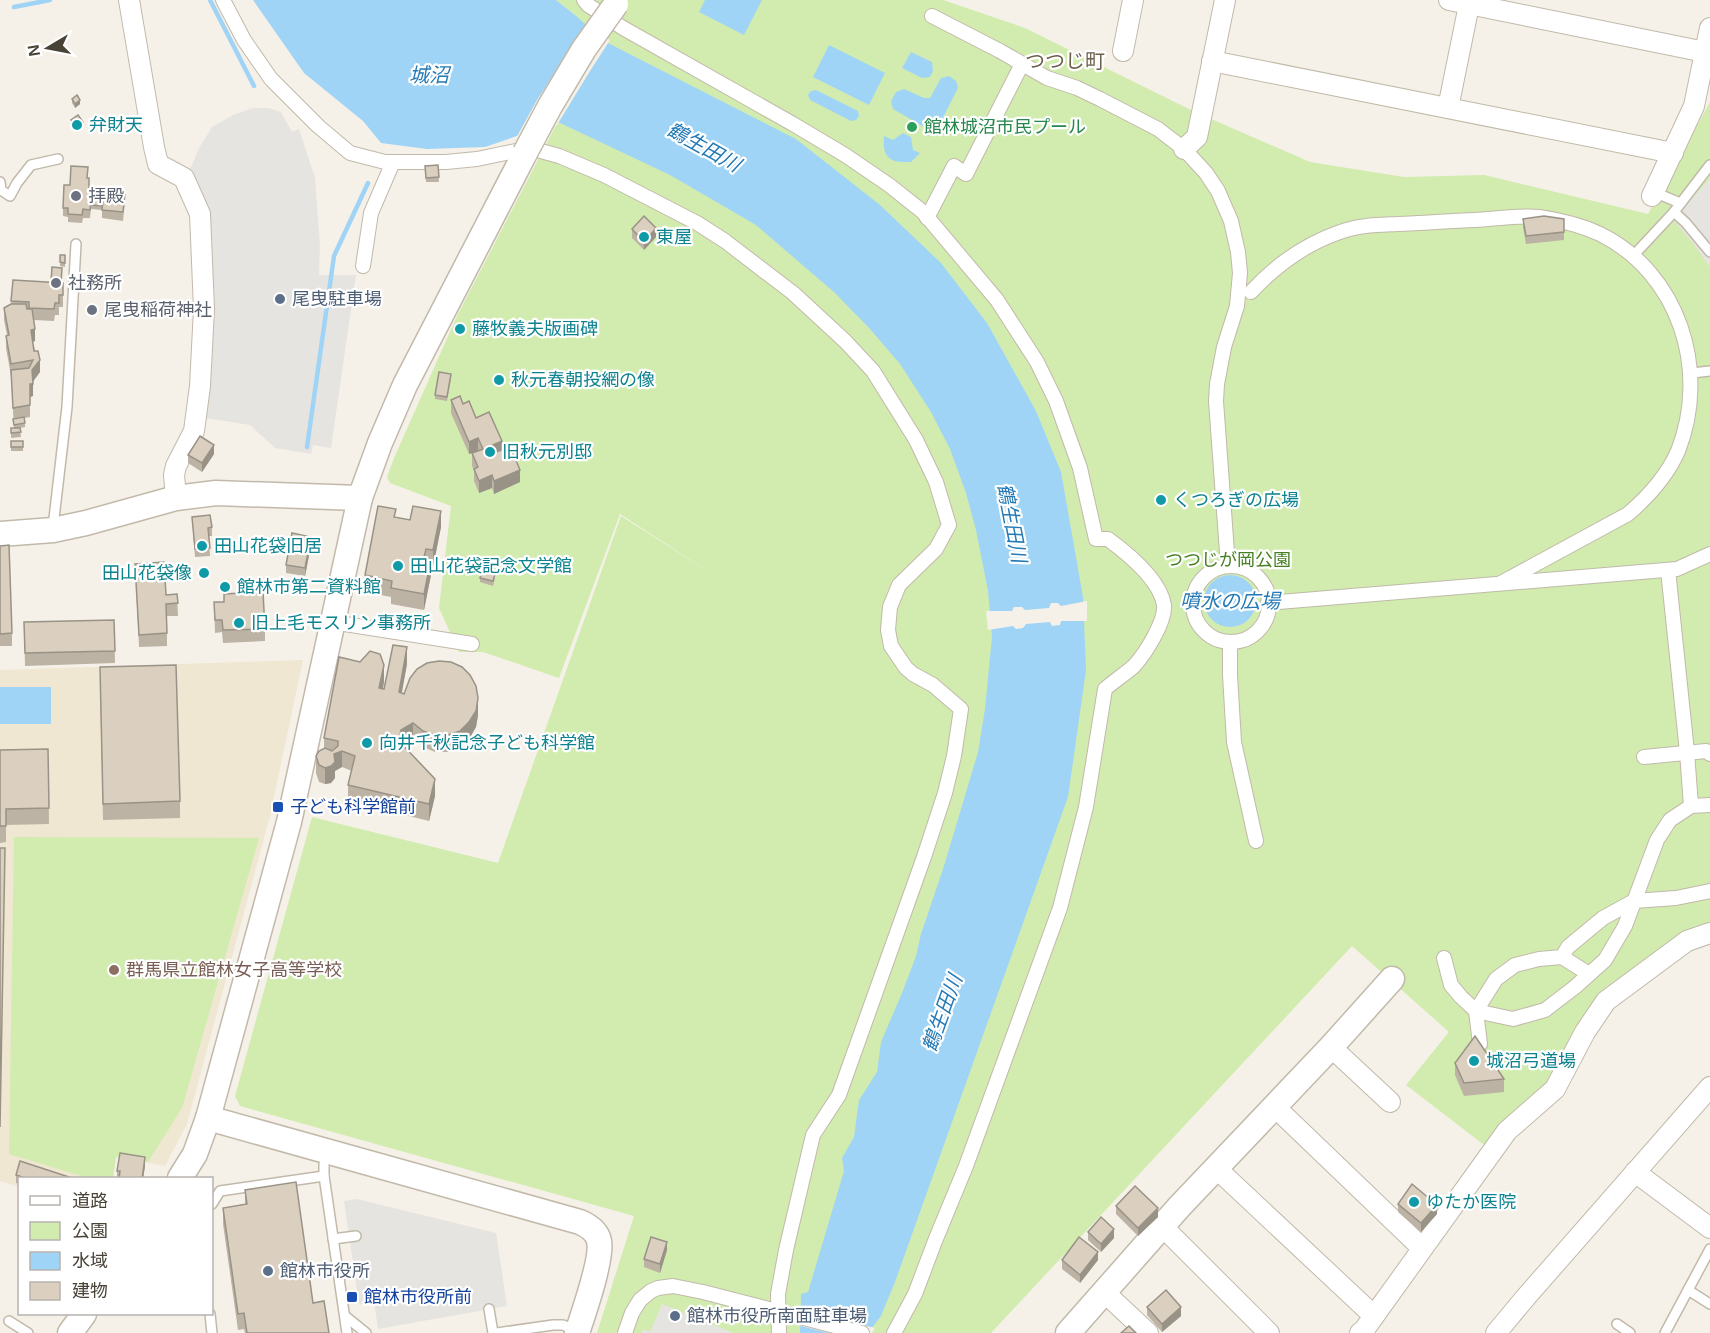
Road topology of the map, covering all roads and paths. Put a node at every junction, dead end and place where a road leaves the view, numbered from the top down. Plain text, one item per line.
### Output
1 (129, 0) edge
2 (223, 0) edge
3 (584, 0) edge
4 (1133, 0) edge
5 (1449, 0) edge
6 (1222, 1) edge
7 (618, 2) edge
8 (1470, 2) edge
9 (932, 16) dead end
10 (1710, 28) edge
11 (1123, 51) dead end
12 (1705, 52) junction
13 (1212, 61) junction
14 (1022, 64) junction
15 (1448, 108) junction
16 (1184, 149) junction
17 (1673, 153) junction
18 (58, 159) dead end
19 (393, 162) junction
20 (1710, 165) edge
21 (0, 182) edge
22 (1653, 194) joint
23 (1680, 203) junction
24 (1674, 212) junction
25 (927, 218) junction
26 (76, 244) dead end
27 (1710, 252) edge
28 (1633, 256) junction
29 (363, 266) dead end
30 (1251, 292) dead end
31 (1710, 371) edge
32 (1692, 373) junction
33 (176, 498) junction
34 (360, 498) junction
35 (53, 530) junction
36 (0, 534) edge
37 (1710, 554) edge
38 (1228, 566) junction
39 (1668, 570) junction
40 (1501, 583) junction
41 (1268, 603) junction
42 (332, 622) junction
43 (1230, 642) junction
44 (472, 644) dead end
45 (1687, 752) junction
46 (1710, 753) edge
47 (1644, 757) dead end
48 (1710, 805) edge
49 (1690, 806) junction
50 (1256, 842) dead end
51 (1710, 891) edge
52 (1634, 901) junction
53 (1710, 933) edge
54 (1562, 957) junction
55 (1444, 958) dead end
56 (1589, 974) junction
57 (1392, 979) dead end
58 (1476, 1011) junction
59 (1480, 1044) edge
60 (1331, 1047) junction
61 (1710, 1087) edge
62 (1390, 1102) dead end
63 (1274, 1107) junction
64 (208, 1118) junction
65 (326, 1150) junction
66 (1216, 1168) junction
67 (1635, 1172) junction
68 (324, 1176) junction
69 (181, 1177) edge
70 (213, 1202) edge
71 (1162, 1226) junction
72 (1710, 1228) edge
73 (356, 1236) dead end
74 (333, 1239) junction
75 (1422, 1248) junction
76 (1710, 1249) edge
77 (1689, 1290) junction
78 (1104, 1292) junction
79 (1710, 1305) edge
80 (489, 1309) dead end
81 (784, 1313) junction
82 (83, 1315) edge
83 (210, 1315) edge
84 (345, 1316) junction
85 (1374, 1316) junction
86 (9, 1321) dead end
87 (1617, 1324) dead end
88 (578, 1332) edge
89 (28, 1333) edge
90 (70, 1333) edge
91 (212, 1333) edge
92 (347, 1333) edge
93 (366, 1333) edge
94 (495, 1333) edge
95 (625, 1333) edge
96 (779, 1333) edge
97 (862, 1333) edge
98 (894, 1333) edge
99 (1068, 1333) edge
100 (1148, 1333) edge
101 (1269, 1333) edge
102 (1360, 1333) edge
103 (1497, 1333) edge
104 (1630, 1333) edge
105 (1665, 1333) edge

1 - 33 street
2 - 19 street
3 - 25 street
4 - 11 street
5 - 8 street
6 - 13 street
7 - 34 street, bridge
8 - 12 street
8 - 15 street
9 - 14 street
10 - 12 street
12 - 17 street
13 - 15 street
13 - 16 street
14 - 16 street
14 - 25 street
15 - 17 street
16 - 38 street
17 - 22 street
18 - 21 lane
19 - 29 street
19 - 81 street
20 - 23 lane
22 - 23 lane
23 - 24 lane
24 - 27 lane
24 - 28 lane
25 - 98 street
26 - 35 lane
28 - 30 street
28 - 32 street
31 - 32 lane
32 - 40 street
33 - 34 street
33 - 35 street
34 - 42 street
35 - 36 street
37 - 39 street
38 - 41 street
38 - 43 street
39 - 40 street
39 - 45 street
40 - 41 street
41 - 43 street
42 - 44 street
42 - 64 street
43 - 50 street
45 - 46 street
45 - 47 street
45 - 49 street
48 - 49 street
49 - 52 street
51 - 52 street
52 - 54 street
52 - 56 street
53 - 75 street
54 - 56 street
54 - 58 street
55 - 58 street
56 - 58 street
57 - 60 street
58 - 59 street
60 - 62 street
60 - 63 street
61 - 67 street
63 - 66 street
63 - 75 street
64 - 65 street
64 - 69 street
65 - 68 lane
65 - 88 street
66 - 71 street
66 - 85 street
67 - 72 street
67 - 103 street
68 - 70 lane
68 - 74 lane
71 - 78 street
71 - 101 street
73 - 74 lane
74 - 84 lane
75 - 85 street
76 - 77 lane
77 - 79 lane
77 - 105 lane
78 - 99 street
78 - 100 street
80 - 94 lane
81 - 95 street
81 - 96 street
81 - 97 street
82 - 90 street
83 - 91 lane
84 - 92 lane
84 - 93 lane
85 - 102 street
86 - 89 lane
87 - 104 lane
88 - 94 lane

